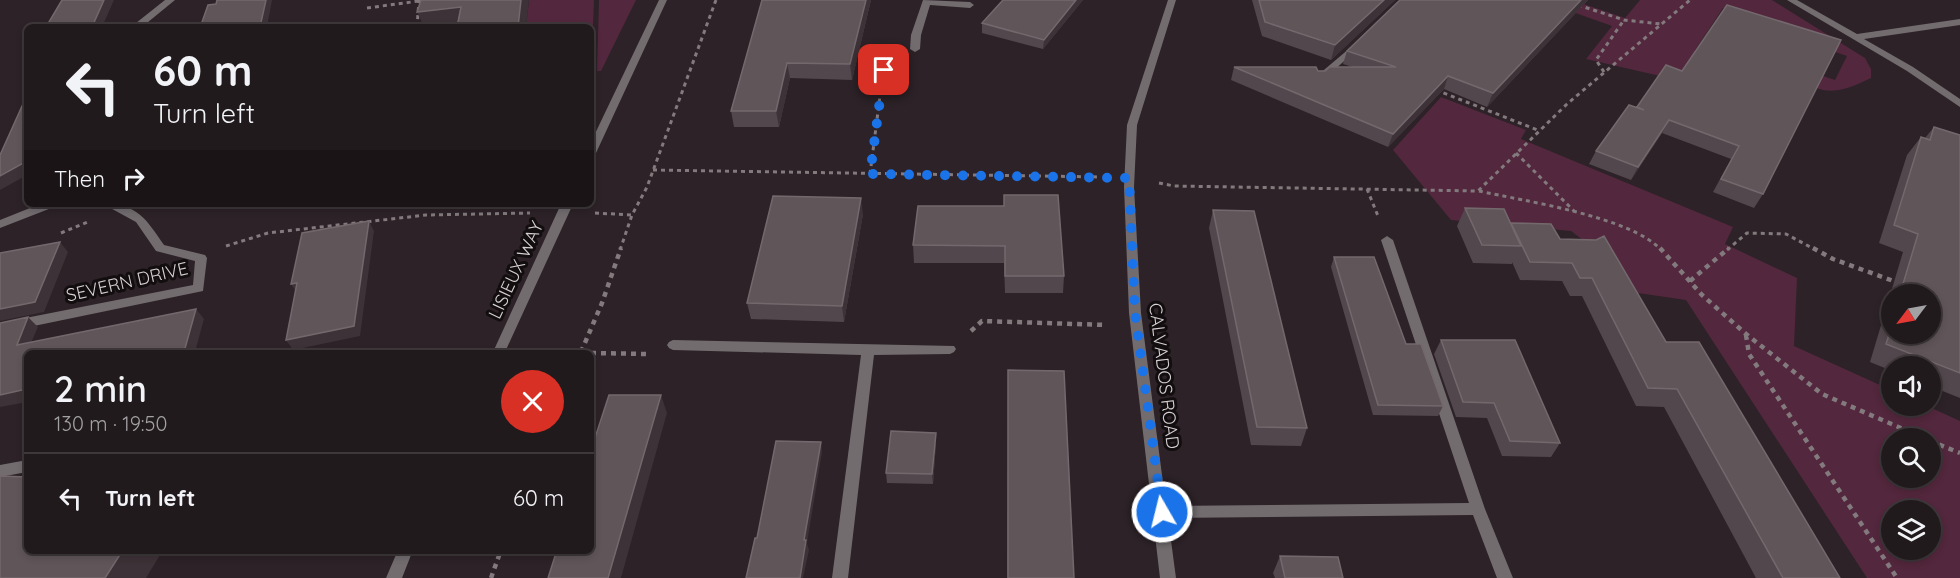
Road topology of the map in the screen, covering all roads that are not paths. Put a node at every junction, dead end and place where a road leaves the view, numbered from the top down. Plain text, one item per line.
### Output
1 (171, 0) edge
2 (663, 0) edge
3 (1172, 0) edge
4 (1791, 0) edge
5 (927, 1) edge
6 (970, 5) dead end
7 (1960, 22) edge
8 (140, 24) edge
9 (1857, 37) junction
10 (1363, 39) edge
11 (915, 49) dead end
12 (1318, 80) edge
13 (1960, 104) edge
14 (594, 147) edge
15 (42, 207) edge
16 (115, 207) edge
17 (565, 208) edge
18 (0, 224) edge
19 (1388, 240) dead end
20 (0, 328) edge
21 (673, 345) road end
22 (950, 349) road end
23 (500, 350) edge
24 (868, 350) junction
25 (24, 467) edge
26 (0, 471) edge
27 (1478, 509) junction
28 (1162, 512) junction
29 (404, 554) edge
30 (394, 578) edge
31 (840, 578) edge
32 (1168, 578) edge
33 (1505, 578) edge

1 - 8 street
2 - 14 street
3 - 28 street, CALVADOS ROAD
4 - 9 street
5 - 6 street
5 - 11 street
7 - 9 street
9 - 13 street
10 - 12 street
15 - 18 street
16 - 20 street, SEVERN DRIVE
17 - 23 street, LISIEUX WAY
19 - 27 street
21 - 24 street
22 - 24 street
24 - 31 street
25 - 26 street
27 - 28 street
27 - 33 street
28 - 32 street, CALVADOS ROAD
29 - 30 street

